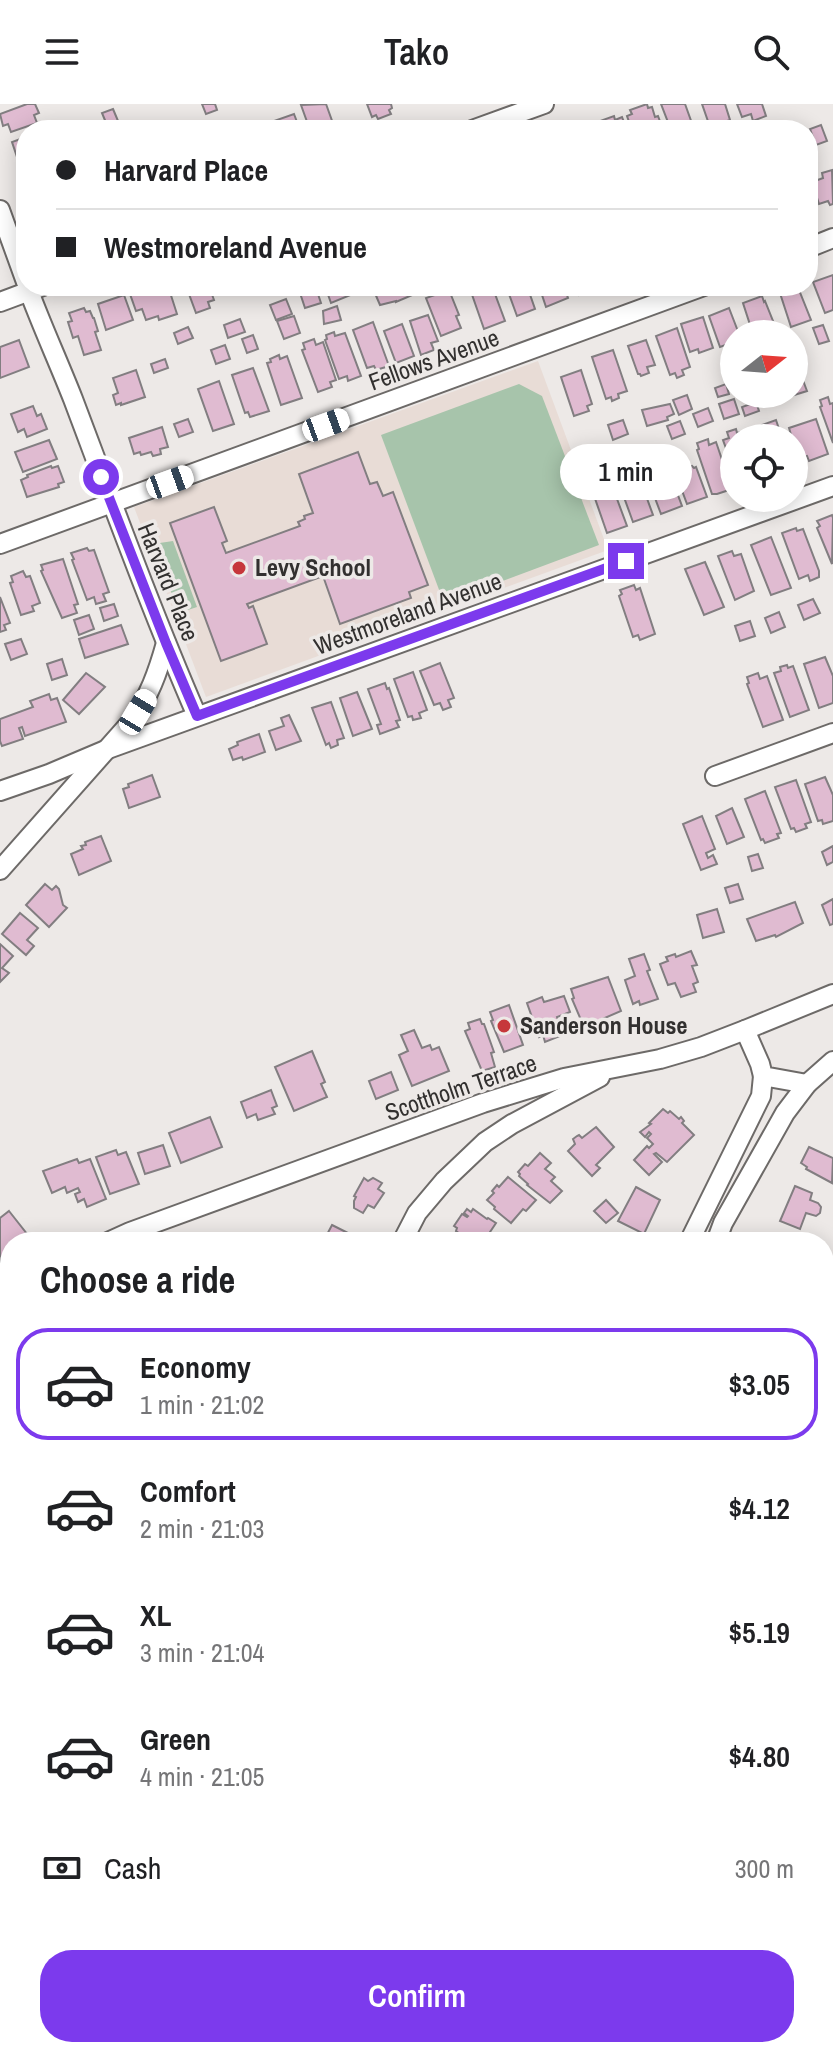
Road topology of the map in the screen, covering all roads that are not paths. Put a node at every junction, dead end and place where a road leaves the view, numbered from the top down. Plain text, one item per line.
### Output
1 (544, 104) edge
2 (500, 120) edge
3 (0, 210) edge
4 (16, 248) edge
5 (36, 296) edge
6 (677, 296) edge
7 (833, 486) edge
8 (111, 504) junction
9 (0, 544) edge
10 (166, 643) junction
11 (197, 716) junction
12 (833, 733) edge
13 (108, 749) junction
14 (715, 776) dead end
15 (0, 791) edge
16 (0, 870) edge
17 (833, 994) edge
18 (745, 1030) junction
19 (833, 1061) edge
20 (620, 1066) junction
21 (763, 1076) junction
22 (807, 1084) junction
23 (130, 1232) edge
24 (407, 1232) edge
25 (694, 1232) edge
26 (720, 1232) edge

1 - 2 street
3 - 4 street, Harvard Place
5 - 8 street, Harvard Place
6 - 8 street, Fellows Avenue
7 - 11 street, Westmoreland Avenue
8 - 9 street, Fellows Avenue
8 - 10 street, Harvard Place
10 - 11 street, Harvard Place
10 - 13 street
11 - 13 street, Westmoreland Avenue
12 - 14 street
13 - 15 street, Westmoreland Avenue
13 - 16 street
17 - 18 street, Scottholm Terrace
18 - 20 street, Scottholm Terrace
18 - 21 street
19 - 22 street
20 - 23 street, Scottholm Terrace
20 - 24 street
21 - 22 street
21 - 25 street
22 - 26 street

